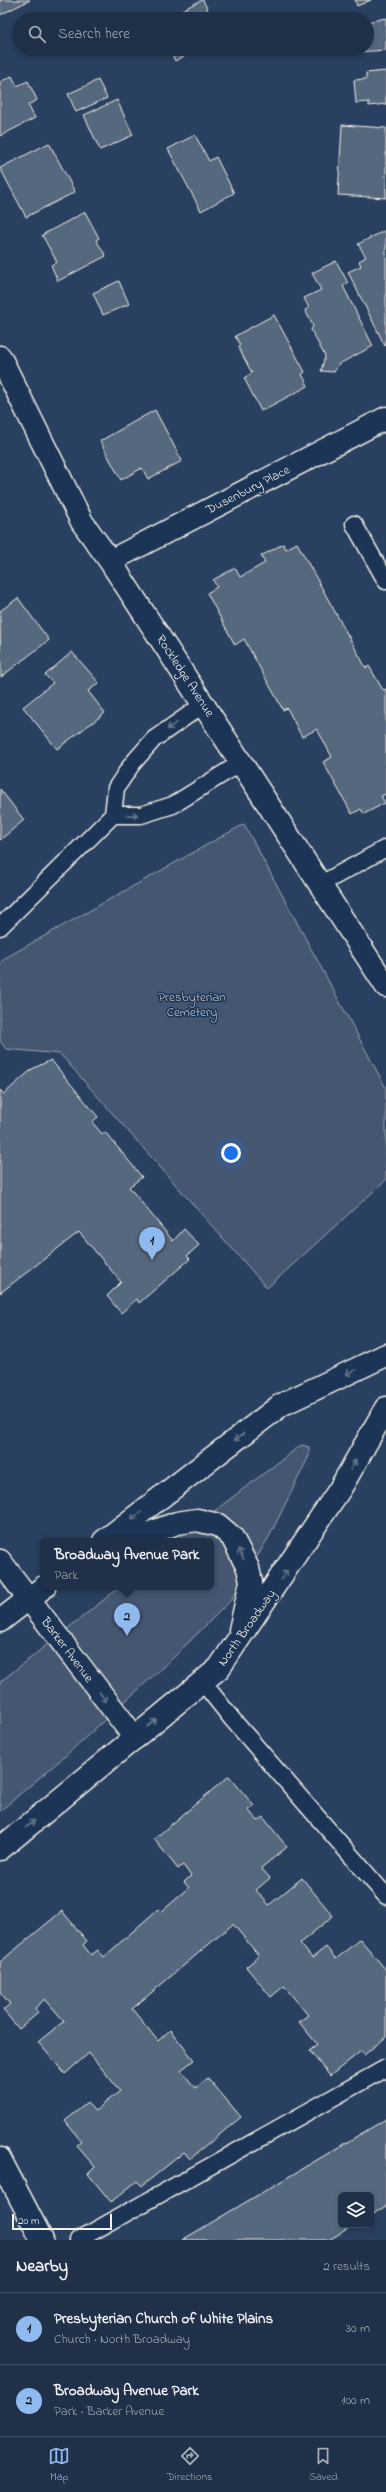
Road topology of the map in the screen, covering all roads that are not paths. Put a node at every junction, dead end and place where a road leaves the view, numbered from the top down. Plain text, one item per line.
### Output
1 (0, 357) edge
2 (386, 418) edge
3 (354, 524) dead end
4 (110, 561) junction
5 (386, 581) edge
6 (204, 704) junction
7 (242, 762) junction
8 (113, 815) junction
9 (386, 848) edge
10 (321, 884) junction
11 (0, 927) edge
12 (386, 986) edge
13 (386, 1355) edge
14 (386, 1408) edge
15 (108, 1538) edge
16 (136, 1538) edge
17 (0, 1562) edge
18 (37, 1593) edge
19 (0, 1621) edge
20 (219, 1668) junction
21 (202, 1681) junction
22 (135, 1738) junction
23 (0, 1849) edge
24 (386, 1896) edge
25 (386, 2068) edge
26 (0, 2159) edge
27 (42, 2240) edge
28 (78, 2240) edge

1 - 4 main road, Rockledge Avenue
2 - 4 main road, Dusenbury Place
3 - 5 lane
4 - 6 main road, Rockledge Avenue
6 - 7 main road, Rockledge Avenue
6 -> 8 lane
8 -> 7 lane
7 - 10 main road, Rockledge Avenue
8 - 11 lane
9 - 10 lane
10 - 12 main road, Rockledge Avenue
13 -> 15 main road
20 -> 14 main road, North Broadway
20 -> 16 main road
17 - 18 main road, Barker Avenue
18 - 19 main road
18 -> 22 main road, Barker Avenue
20 - 21 main road, North Broadway
22 -> 21 main road, North Broadway
21 - 24 lane
23 -> 22 main road, North Broadway
25 - 28 lane
26 - 27 main road

